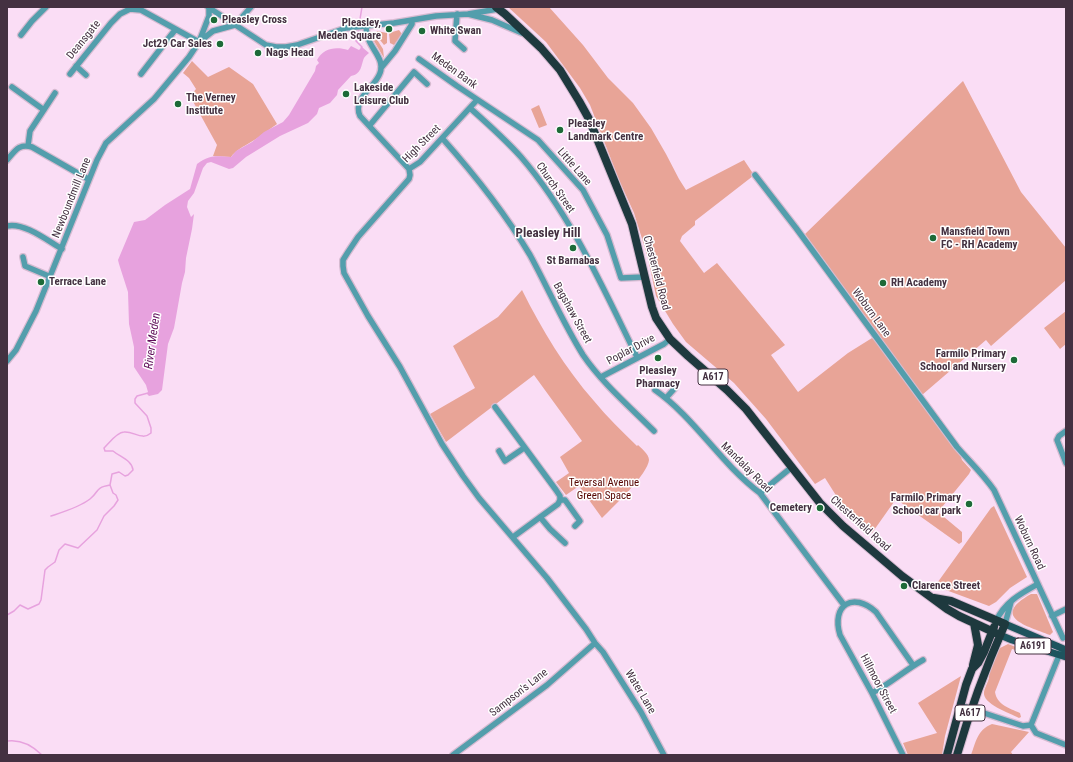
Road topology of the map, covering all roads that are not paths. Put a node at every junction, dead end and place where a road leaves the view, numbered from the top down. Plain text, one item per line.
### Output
1 (46, 7) edge
2 (251, 7) edge
3 (208, 8) edge
4 (495, 8) edge
5 (457, 14) junction
6 (468, 14) junction
7 (412, 20) junction
8 (235, 25) junction
9 (365, 26) junction
10 (175, 30) junction
11 (21, 35) dead end
12 (527, 35) junction
13 (199, 42) junction
14 (464, 49) dead end
15 (419, 59) dead end
16 (141, 63) dead end
17 (76, 66) junction
18 (146, 67) junction
19 (381, 68) junction
20 (70, 74) dead end
21 (141, 74) dead end
22 (86, 75) dead end
23 (427, 84) dead end
24 (12, 87) dead end
25 (18, 91) junction
26 (55, 93) dead end
27 (14, 97) dead end
28 (477, 100) junction
29 (470, 108) junction
30 (44, 110) junction
31 (370, 126) junction
32 (442, 138) junction
33 (28, 146) junction
34 (7, 160) edge
35 (409, 169) junction
36 (755, 175) dead end
37 (88, 179) junction
38 (7, 226) edge
39 (62, 249) junction
40 (23, 257) dead end
41 (343, 260) joint
42 (51, 277) junction
43 (644, 277) junction
44 (670, 339) junction
45 (637, 357) junction
46 (7, 361) edge
47 (601, 377) junction
48 (675, 388) dead end
49 (655, 390) dead end
50 (666, 398) junction
51 (495, 407) dead end
52 (654, 431) dead end
53 (1066, 431) edge
54 (524, 448) junction
55 (499, 451) dead end
56 (970, 462) joint
57 (1066, 463) edge
58 (792, 467) junction
59 (760, 492) junction
60 (560, 500) junction
61 (540, 517) junction
62 (575, 526) dead end
63 (513, 537) junction
64 (565, 543) dead end
65 (1038, 584) junction
66 (933, 598) junction
67 (1011, 602) junction
68 (844, 605) junction
69 (1066, 609) edge
70 (1052, 616) junction
71 (996, 621) junction
72 (974, 623) junction
73 (1005, 624) junction
74 (996, 633) junction
75 (1063, 638) dead end
76 (595, 643) junction
77 (1063, 653) edge
78 (923, 660) dead end
79 (913, 665) junction
80 (972, 669) junction
81 (872, 693) junction
82 (960, 705) junction
83 (971, 708) junction
84 (1031, 725) junction
85 (1066, 745) edge
86 (453, 755) edge
87 (664, 755) edge
88 (903, 755) edge
89 (947, 755) edge
90 (957, 755) edge

1 - 11 street
2 - 8 street
3 - 8 street
3 - 13 street, Newboundmill Lane
4 - 6 street, Chesterfield Road
4 - 12 highway, Chesterfield Road / A617
5 - 6 street, Chesterfield Road
5 - 7 street, Chesterfield Road
5 - 14 street
6 - 12 street, Chesterfield Road
7 - 9 street, Chesterfield Road
7 - 19 street
8 - 9 street, Chesterfield Road
8 - 13 street, Newboundmill Lane
9 - 19 street
10 - 13 street, Deansgate
10 - 17 street, Deansgate
10 - 18 street
12 - 43 highway, Chesterfield Road / A617
13 - 37 street, Newboundmill Lane
15 - 28 street, Meden Bank
16 - 18 street
17 - 20 street, Deansgate
17 - 22 street
18 - 21 street
19 - 31 street
23 - 31 street
24 - 25 street
25 - 27 street
25 - 30 street
26 - 30 street
28 - 29 street, High Street
28 - 43 street, Little Lane
29 - 32 street, High Street
29 - 45 street, Church Street
30 - 33 street
31 - 35 street
32 - 35 street, High Street
32 - 47 street, Bagshaw Street
33 - 34 street
33 - 37 street
35 - 41 street, High Street
36 - 56 street, Woburn Lane
37 - 39 street, Newboundmill Lane
38 - 39 street
39 - 42 street, Newboundmill Lane
40 - 42 street
41 - 63 street, Water Lane
42 - 46 street, Newboundmill Lane
43 - 44 highway, Chesterfield Road / A617
44 - 45 street, Poplar Drive
44 - 58 highway, Chesterfield Road / A617
45 - 47 street, Poplar Drive
47 - 52 street, Bagshaw Street
48 - 50 street
49 - 50 street, Mandalay Road
50 - 59 street, Mandalay Road
51 - 54 street
53 - 57 street
54 - 55 street
54 - 60 street
56 - 65 street, Woburn Road
58 - 59 street
58 - 66 highway, Chesterfield Road / A617
59 - 68 street, Mandalay Road
60 - 61 street
60 - 62 street
61 - 63 street
61 - 64 street
63 - 76 street, Water Lane
65 - 67 street
65 - 70 street, Woburn Road
66 - 71 highway, A617
66 - 72 highway, A617
67 - 71 street
67 - 73 street
68 - 79 street
68 - 81 street, Hillmoor Street
69 - 70 street
70 - 75 street, Woburn Road
71 - 73 highway, A617
71 - 74 highway, A617
72 - 74 highway, A617
72 - 80 highway, A617
73 - 74 highway, A617
73 - 77 main road, A6191
74 - 77 main road, A6191
74 - 80 highway, A617
74 - 83 highway, A617
76 - 86 street, Sampson's Lane
76 - 87 street, Water Lane
77 - 84 street
78 - 79 street
79 - 81 street
80 - 82 highway, A617
81 - 88 street, Hillmoor Street
82 - 83 street
82 - 89 highway, A617
83 - 84 street
83 - 90 highway, A617
84 - 85 street

